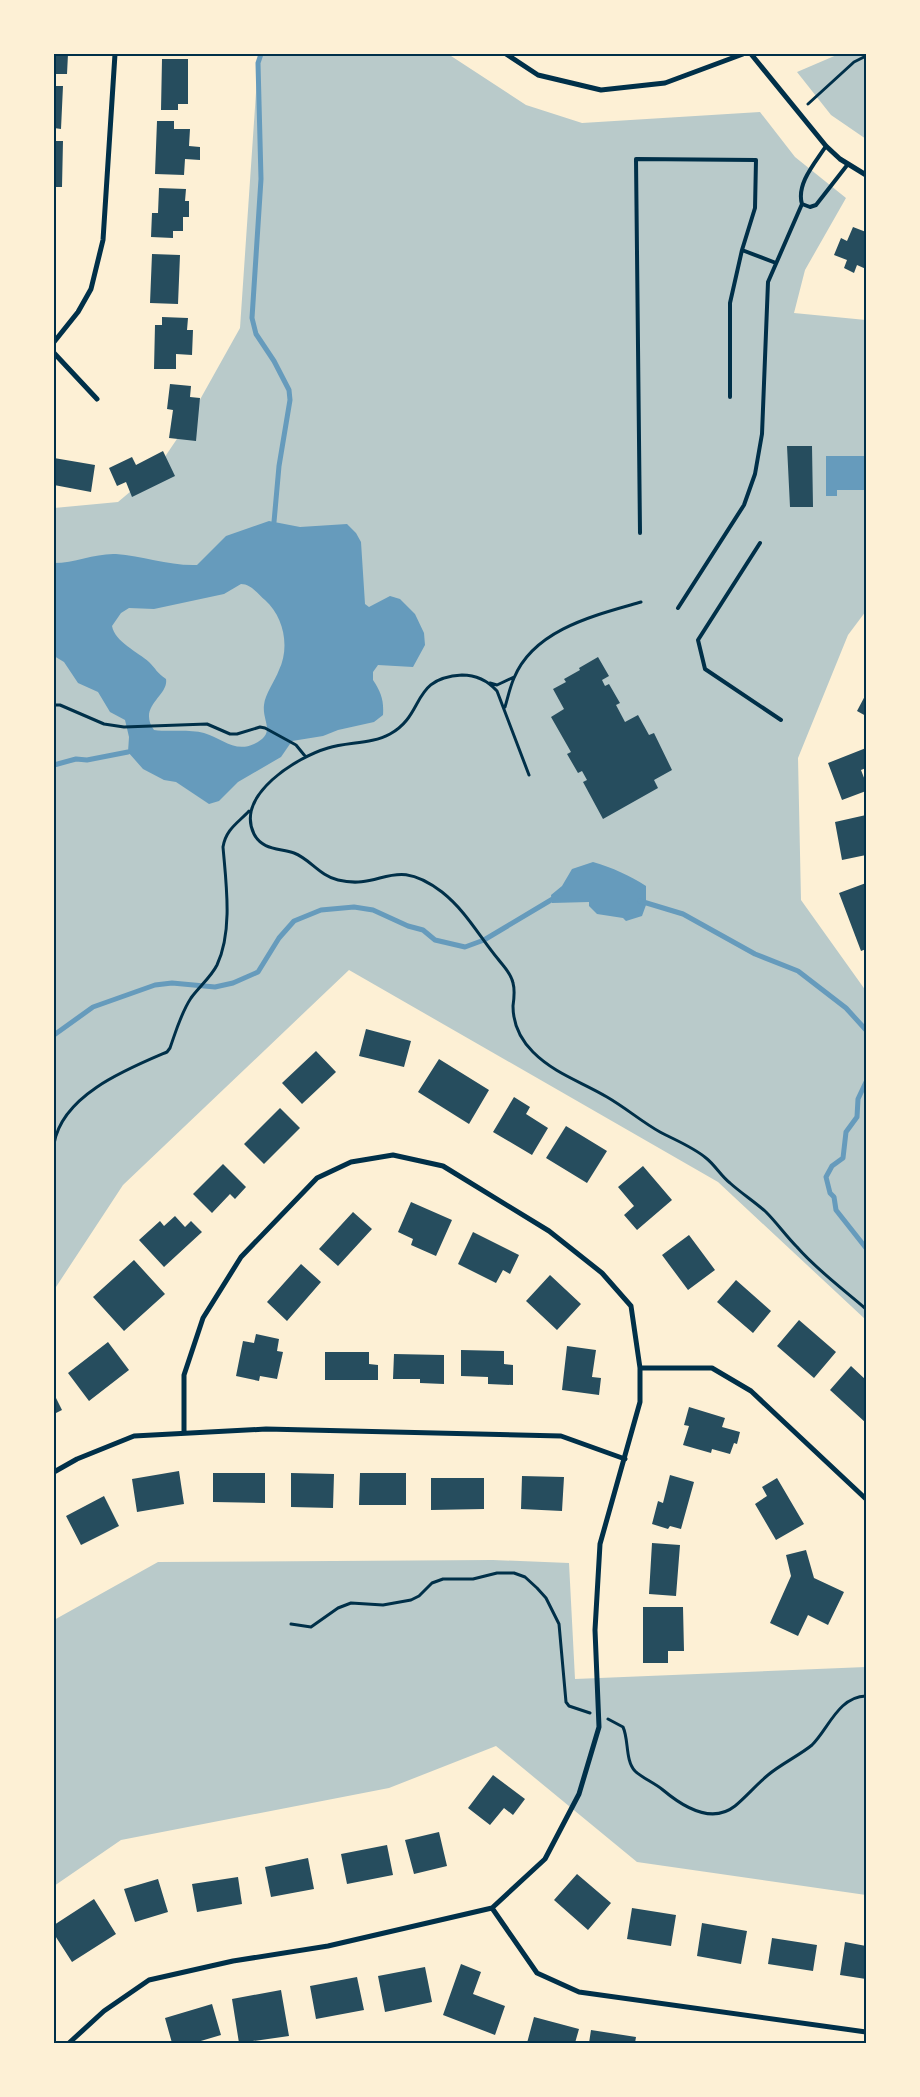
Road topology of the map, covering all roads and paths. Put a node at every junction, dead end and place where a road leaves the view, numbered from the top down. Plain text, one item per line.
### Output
1 (115, 54) edge
2 (506, 54) edge
3 (743, 54) edge
4 (750, 54) edge
5 (866, 56) edge
6 (808, 104) dead end
7 (826, 146) junction
8 (848, 164) junction
9 (866, 175) edge
10 (802, 204) junction
11 (742, 250) junction
12 (776, 263) junction
13 (54, 342) edge
14 (54, 353) edge
15 (730, 397) dead end
16 (97, 399) dead end
17 (640, 534) dead end
18 (760, 544) dead end
19 (641, 602) dead end
20 (678, 608) dead end
21 (514, 676) junction
22 (490, 683) junction
23 (54, 706) edge
24 (504, 708) junction
25 (781, 720) dead end
26 (305, 756) junction
27 (529, 774) dead end
28 (250, 810) junction
29 (54, 1144) edge
30 (866, 1309) edge
31 (640, 1368) junction
32 (184, 1433) junction
33 (625, 1459) junction
34 (54, 1472) edge
35 (866, 1499) edge
36 (492, 1908) junction
37 (866, 2032) edge
38 (69, 2043) edge

1 - 13 street
2 - 3 street
4 - 7 street
5 - 6 path
7 - 8 street
7 - 10 lane
8 - 9 street
8 - 10 lane
10 - 12 lane
11 - 12 lane
11 - 15 lane
11 - 17 lane
12 - 20 lane
14 - 16 street
18 - 25 lane
19 - 21 path
21 - 22 path
21 - 24 path
22 - 24 path
22 - 26 path
23 - 26 path
24 - 27 path
26 - 28 path
28 - 29 path
28 - 30 path
31 - 32 street
31 - 33 street
31 - 35 street
32 - 33 street
32 - 34 street
33 - 36 street
36 - 37 street
36 - 38 street

